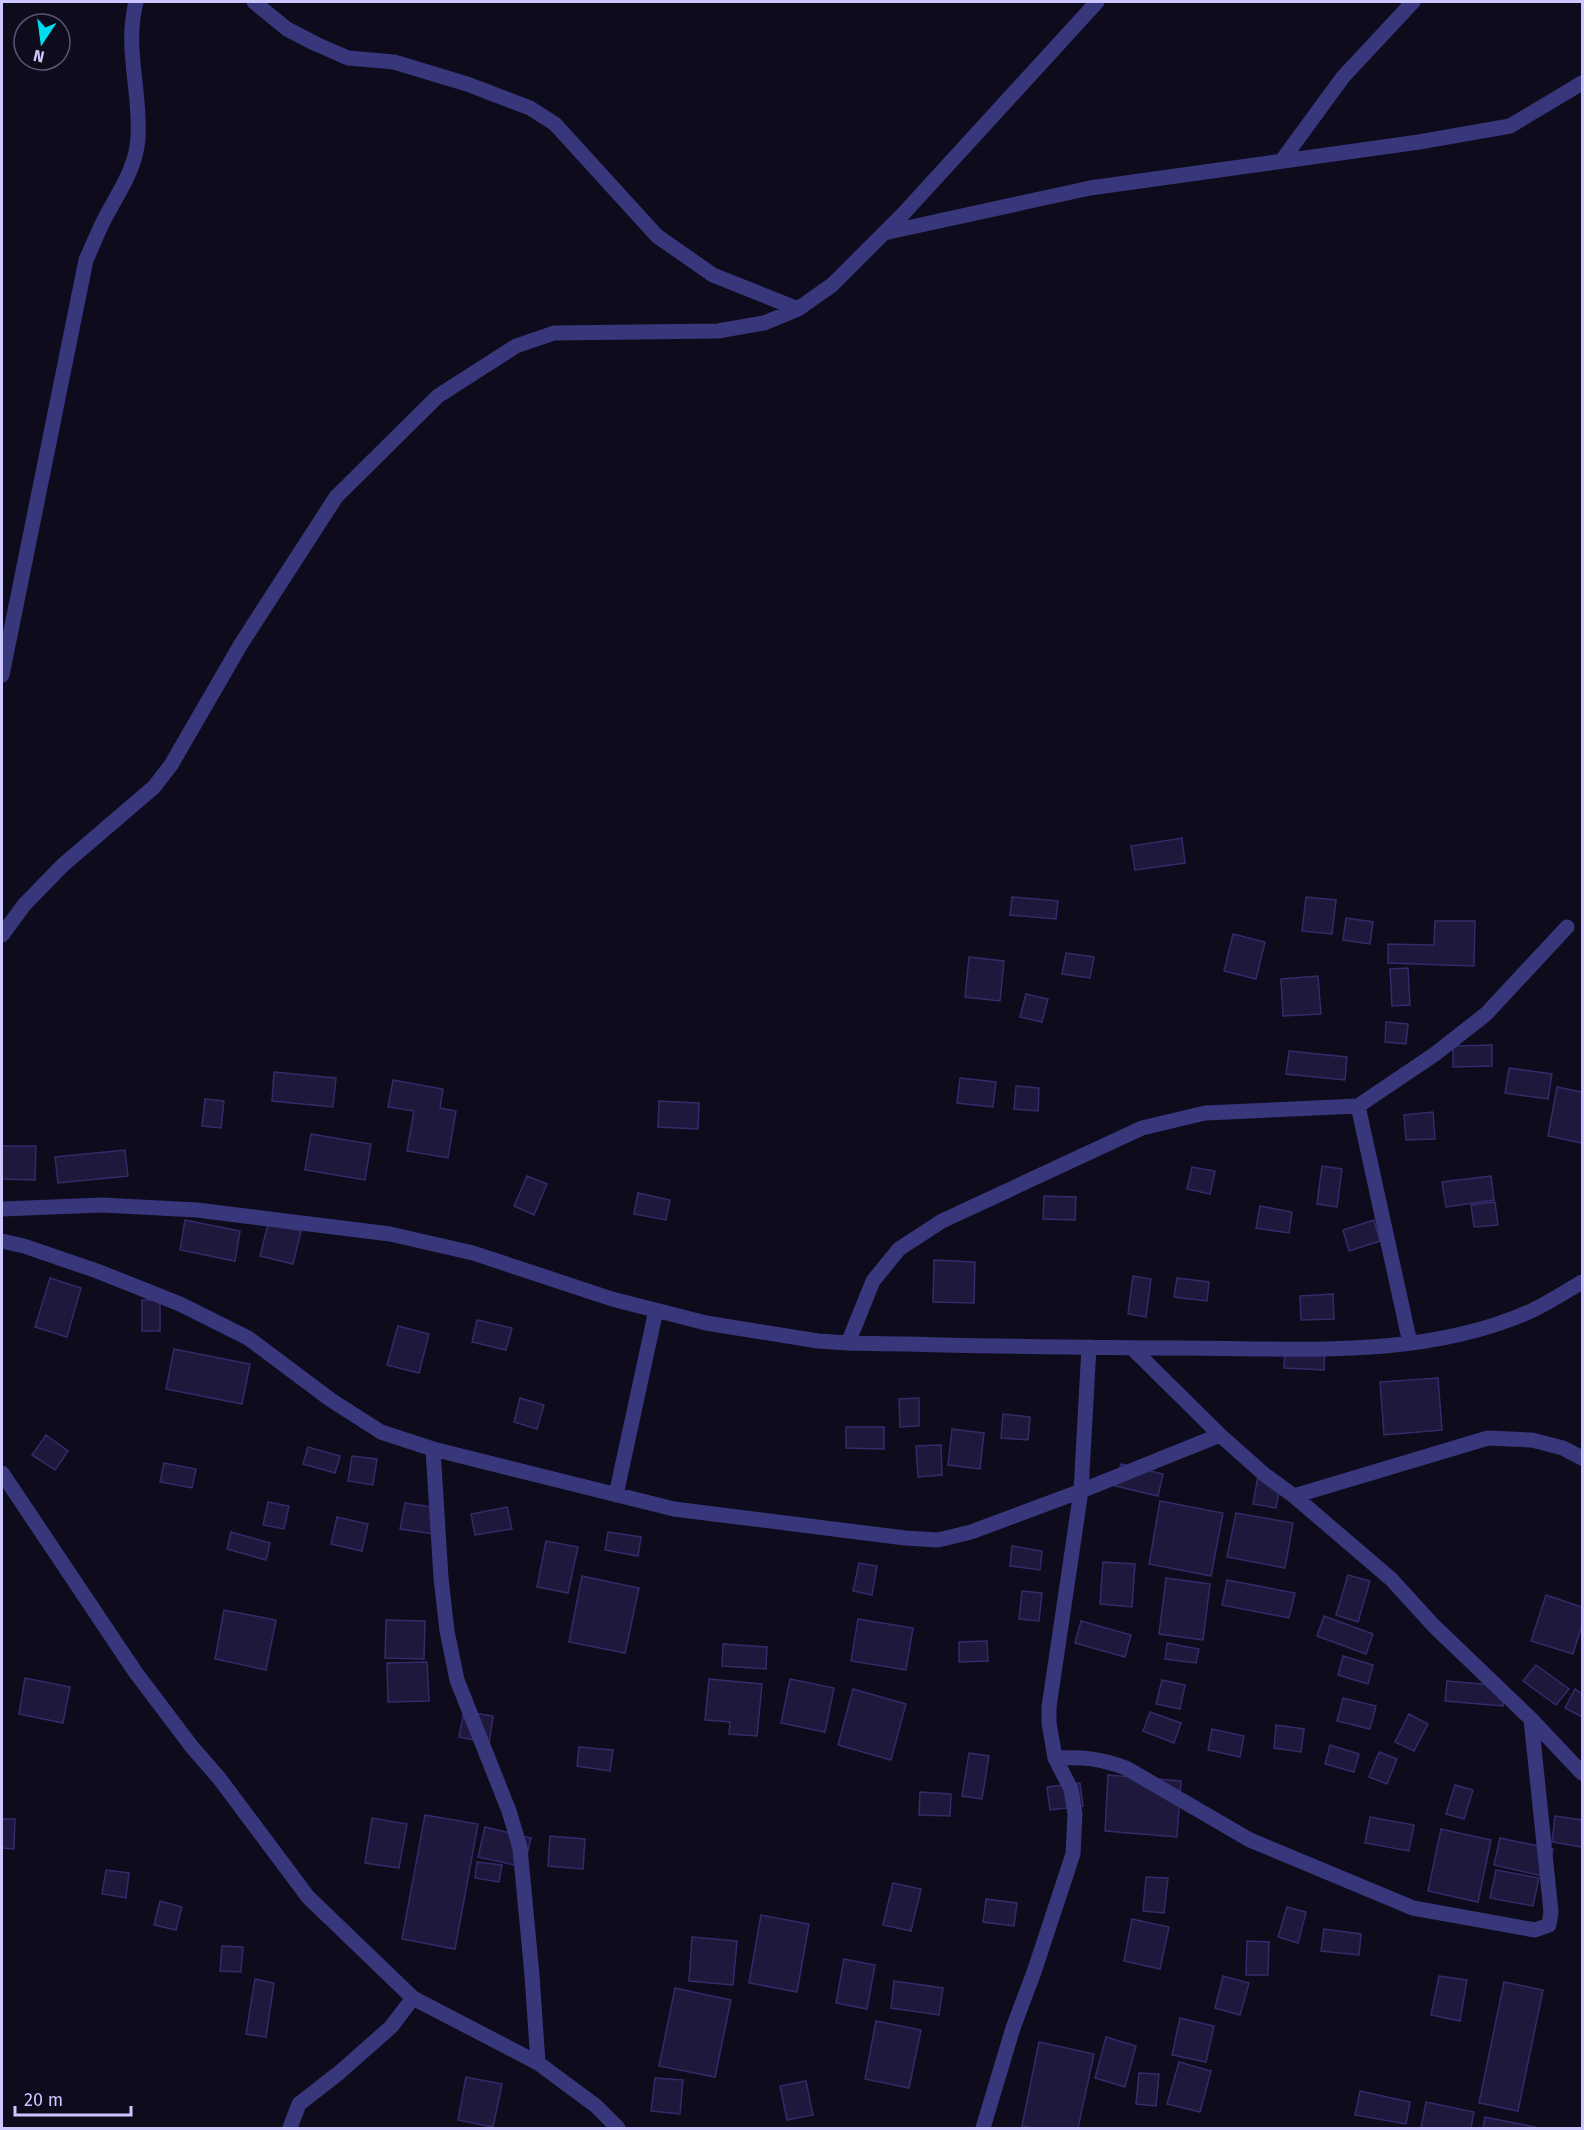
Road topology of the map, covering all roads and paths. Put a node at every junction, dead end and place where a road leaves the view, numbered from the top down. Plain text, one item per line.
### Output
1 (136, 2) edge
2 (254, 2) edge
3 (1097, 2) edge
4 (1413, 2) edge
5 (1582, 83) edge
6 (1283, 159) junction
7 (884, 233) junction
8 (798, 309) junction
9 (2, 675) edge
10 (1567, 927) dead end
11 (2, 935) edge
12 (1358, 1106) junction
13 (2, 1209) edge
14 (2, 1241) edge
15 (1582, 1282) edge
16 (656, 1310) junction
17 (848, 1343) junction
18 (1410, 1343) junction
19 (1089, 1347) junction
20 (1132, 1348) junction
21 (1220, 1436) junction
22 (433, 1449) junction
23 (1582, 1458) edge
24 (2, 1473) edge
25 (1081, 1491) junction
26 (616, 1495) junction
27 (1294, 1496) junction
28 (1531, 1719) junction
29 (1055, 1758) junction
30 (1582, 1773) edge
31 (413, 1998) junction
32 (538, 2063) junction
33 (290, 2128) edge
34 (618, 2128) edge
35 (983, 2128) edge

1 - 9 street
2 - 8 street
3 - 7 street
4 - 6 street
5 - 6 street
6 - 7 street
7 - 8 street
8 - 11 street
10 - 12 street
12 - 17 street
12 - 18 street
13 - 16 street
14 - 22 street
15 - 18 street
16 - 17 street
16 - 26 street
17 - 19 street
18 - 20 street
19 - 20 street
19 - 25 street
20 - 21 street
21 - 25 street
21 - 27 street
22 - 26 street
22 - 32 street
23 - 27 street
24 - 31 street
25 - 26 street
25 - 29 street
27 - 28 street
28 - 29 street
28 - 30 street
29 - 35 street
31 - 32 street
31 - 33 street
32 - 34 street

